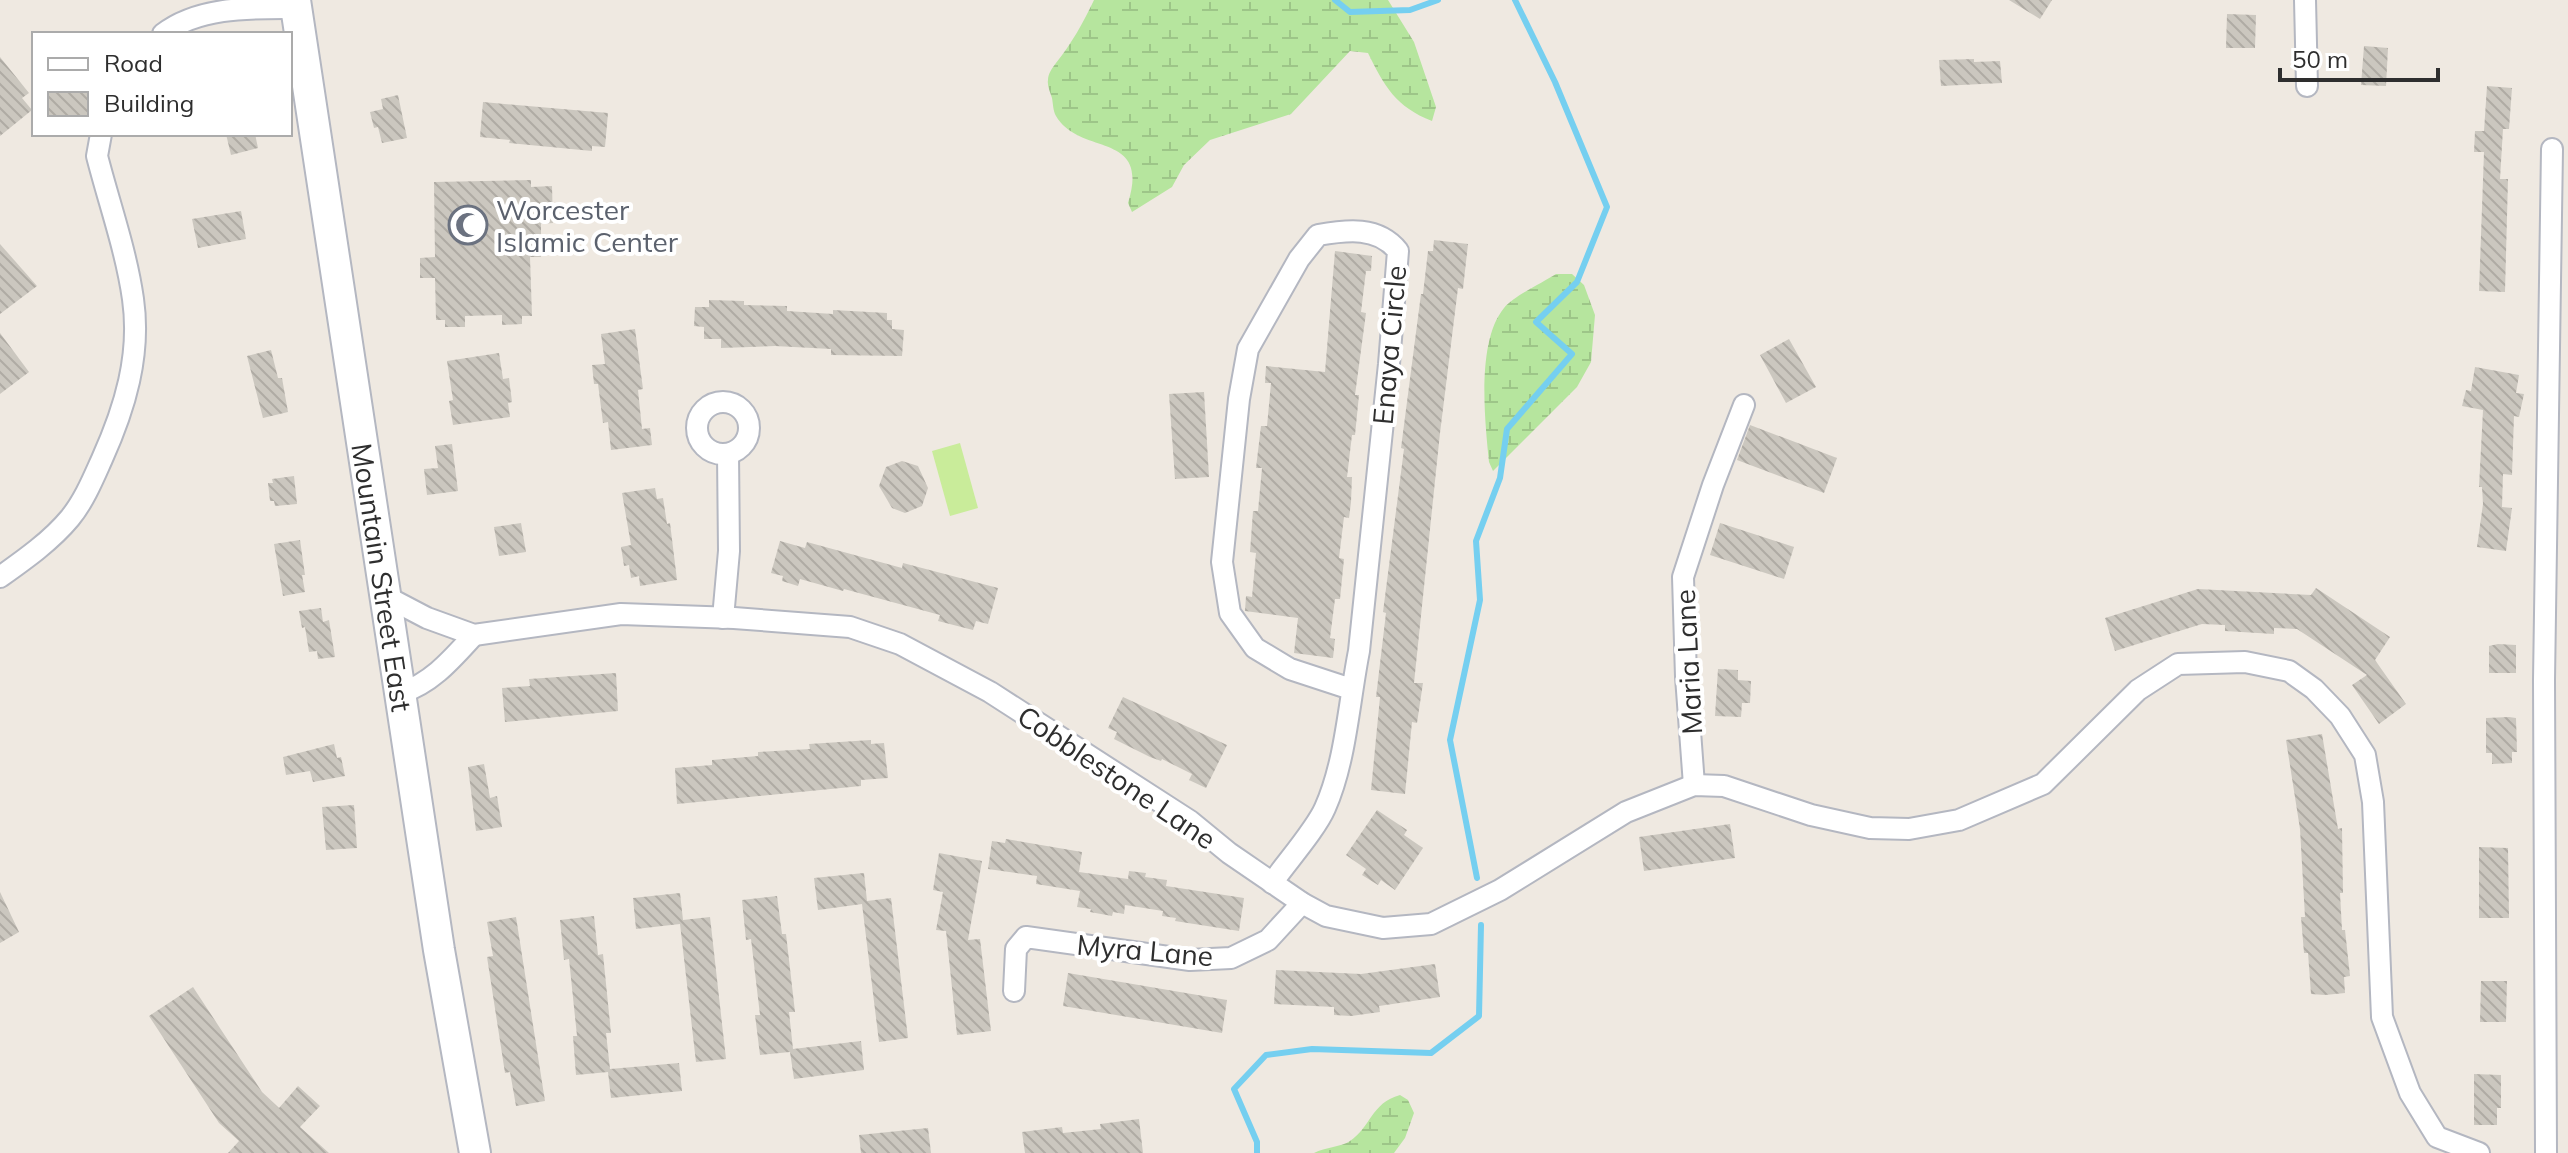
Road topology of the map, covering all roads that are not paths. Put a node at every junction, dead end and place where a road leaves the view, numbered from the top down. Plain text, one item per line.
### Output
1 (2305, 0) edge
2 (295, 4) edge
3 (166, 32) edge
4 (2307, 86) dead end
5 (101, 136) edge
6 (2552, 149) dead end
7 (1744, 405) dead end
8 (728, 454) dead end
9 (0, 577) edge
10 (385, 596) junction
11 (723, 618) junction
12 (474, 635) junction
13 (1351, 689) junction
14 (401, 693) junction
15 (1694, 785) junction
16 (1272, 883) junction
17 (1302, 903) junction
18 (2547, 945) junction
19 (2568, 946) edge
20 (1014, 991) dead end
21 (475, 1153) edge
22 (2479, 1153) edge
23 (2546, 1153) edge

1 - 4 street
2 - 3 street
2 - 10 main road, Mountain Street East
5 - 9 street
6 - 18 street
7 - 15 street, Maria Lane
8 - 11 street
10 - 12 street, Cobblestone Lane
10 - 14 main road, Mountain Street East
11 - 12 street, Cobblestone Lane
11 - 16 street, Cobblestone Lane
12 - 14 street
13 - 13 street, Enaya Circle
13 - 16 street, Enaya Circle
14 - 21 main road, Mountain Street East
15 - 17 street, Cobblestone Lane
15 - 22 street, Cobblestone Lane
16 - 17 street, Cobblestone Lane
17 - 20 street, Myra Lane
18 - 19 street
18 - 23 street

